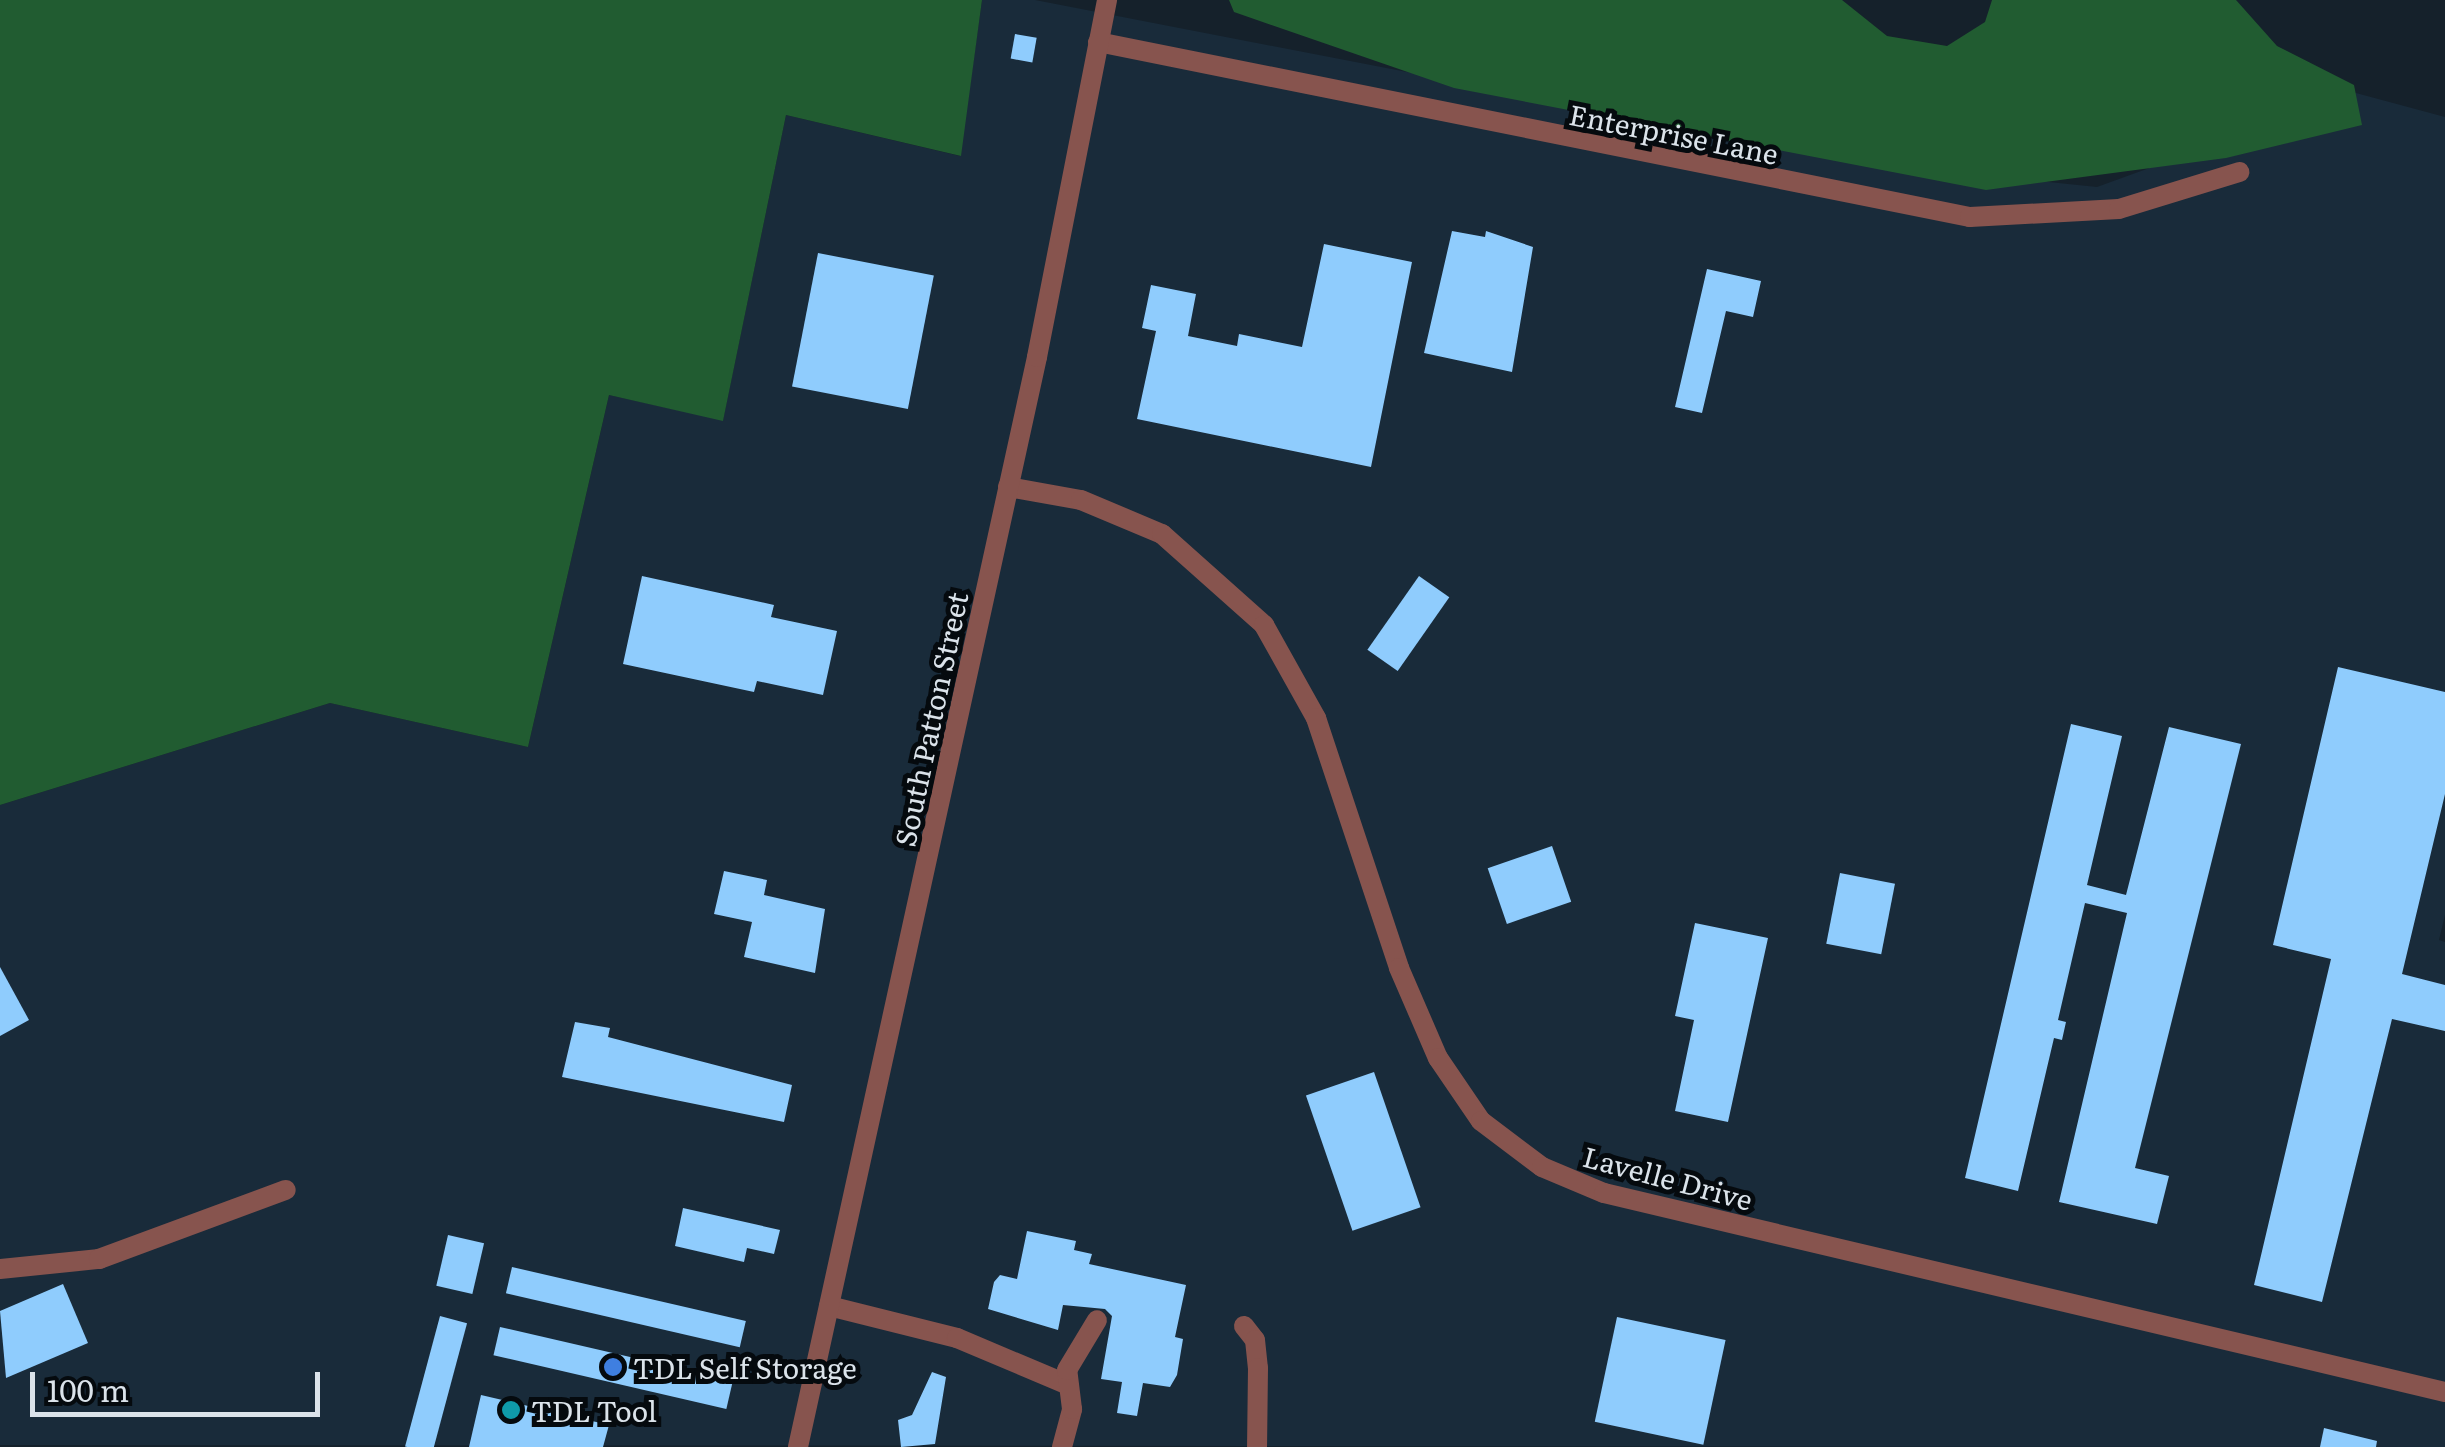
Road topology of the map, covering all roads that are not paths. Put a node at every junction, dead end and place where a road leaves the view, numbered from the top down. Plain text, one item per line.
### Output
1 (1106, 0) edge
2 (1098, 42) junction
3 (2240, 172) dead end
4 (1008, 487) junction
5 (286, 1190) dead end
6 (0, 1269) edge
7 (829, 1306) junction
8 (1097, 1320) dead end
9 (1244, 1326) dead end
10 (1068, 1385) junction
11 (2445, 1392) edge
12 (798, 1447) edge
13 (1062, 1447) edge
14 (1257, 1447) edge

1 - 2 street, South Patton Street
2 - 3 street, Enterprise Lane
2 - 4 street, South Patton Street
4 - 7 street, South Patton Street
4 - 11 street, Lavelle Drive
5 - 6 street
7 - 10 street
7 - 12 street, South Patton Street
8 - 10 street
9 - 14 street
10 - 13 street

